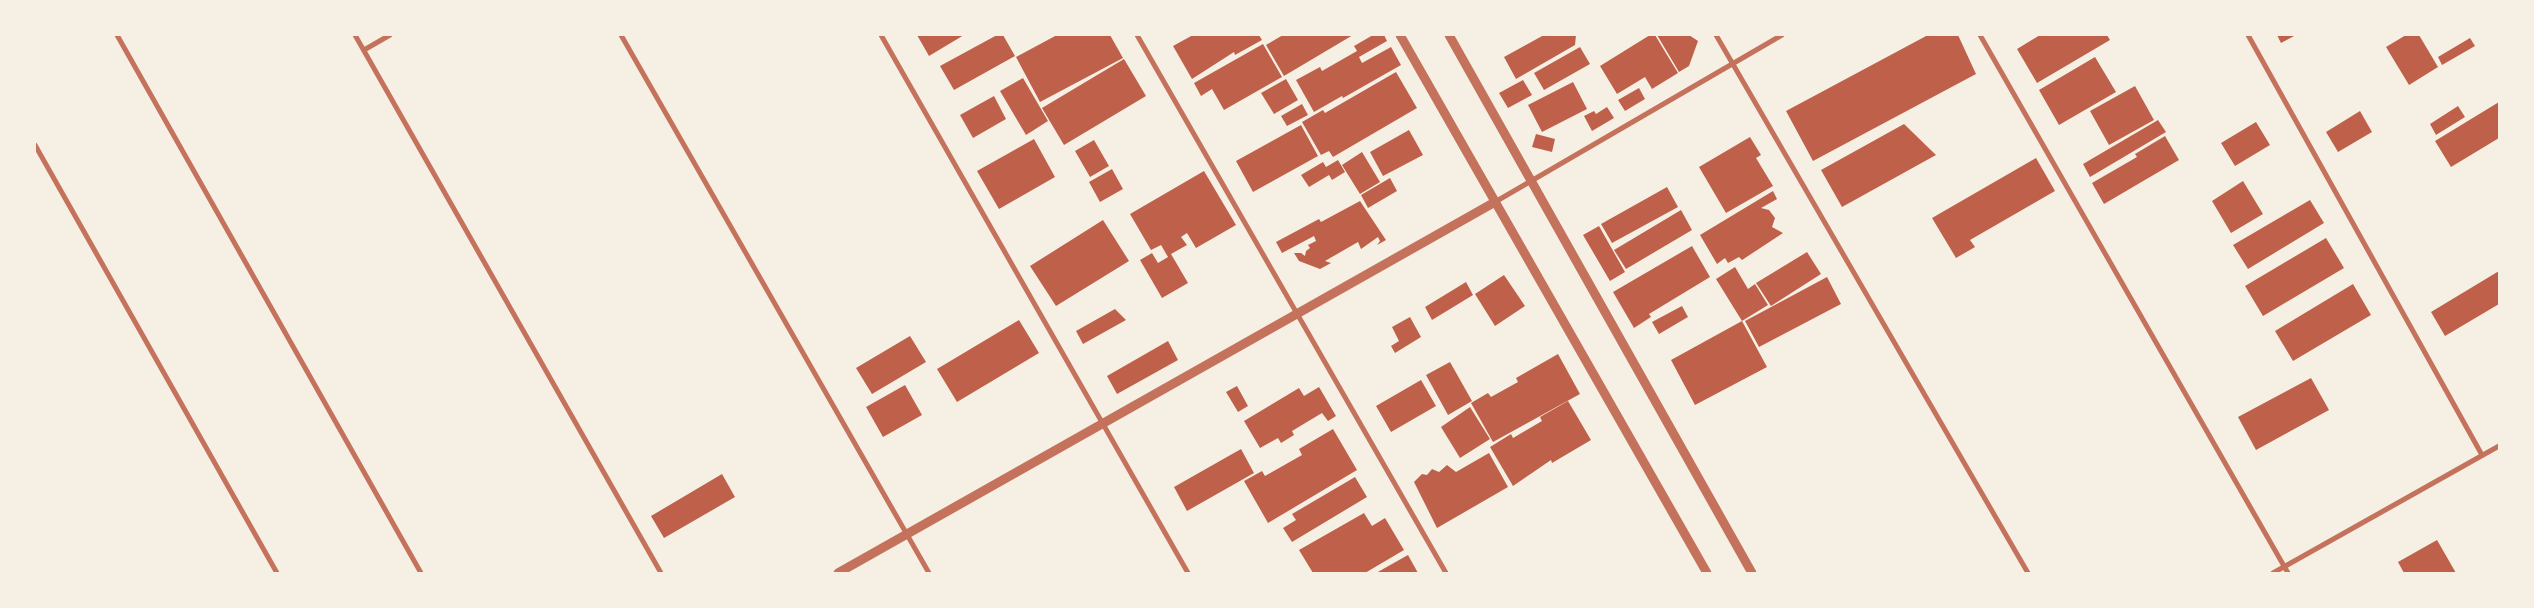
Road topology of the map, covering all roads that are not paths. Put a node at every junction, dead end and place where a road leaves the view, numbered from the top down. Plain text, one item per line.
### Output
1 (117, 35) edge
2 (355, 35) edge
3 (390, 35) edge
4 (621, 35) edge
5 (881, 35) edge
6 (1137, 35) edge
7 (1400, 35) edge
8 (1448, 35) edge
9 (1716, 35) edge
10 (1782, 35) edge
11 (1980, 35) edge
12 (2248, 35) edge
13 (364, 50) junction
14 (1732, 64) junction
15 (35, 146) edge
16 (1532, 182) junction
17 (1495, 202) junction
18 (1298, 313) junction
19 (1103, 424) junction
20 (2499, 446) edge
21 (2482, 455) junction
22 (907, 534) junction
23 (2284, 567) junction
24 (277, 573) edge
25 (421, 573) edge
26 (661, 573) edge
27 (838, 573) edge
28 (929, 573) edge
29 (1188, 573) edge
30 (1446, 573) edge
31 (1707, 573) edge
32 (1752, 573) edge
33 (2028, 573) edge
34 (2273, 573) edge
35 (2288, 573) edge

1 - 25 street
2 - 13 street
3 - 13 street
4 - 22 street
5 - 19 street
6 - 18 street
7 - 17 street
8 - 16 street
9 - 14 street
10 - 14 street
11 - 23 street
12 - 21 street
13 - 26 street
14 - 16 street
14 - 33 street
15 - 24 street
16 - 17 street
16 - 32 street
17 - 18 street
17 - 31 street
18 - 19 street
18 - 30 street
19 - 22 street
19 - 29 street
20 - 21 street
21 - 23 street
22 - 27 street
22 - 28 street
23 - 34 street
23 - 35 street

